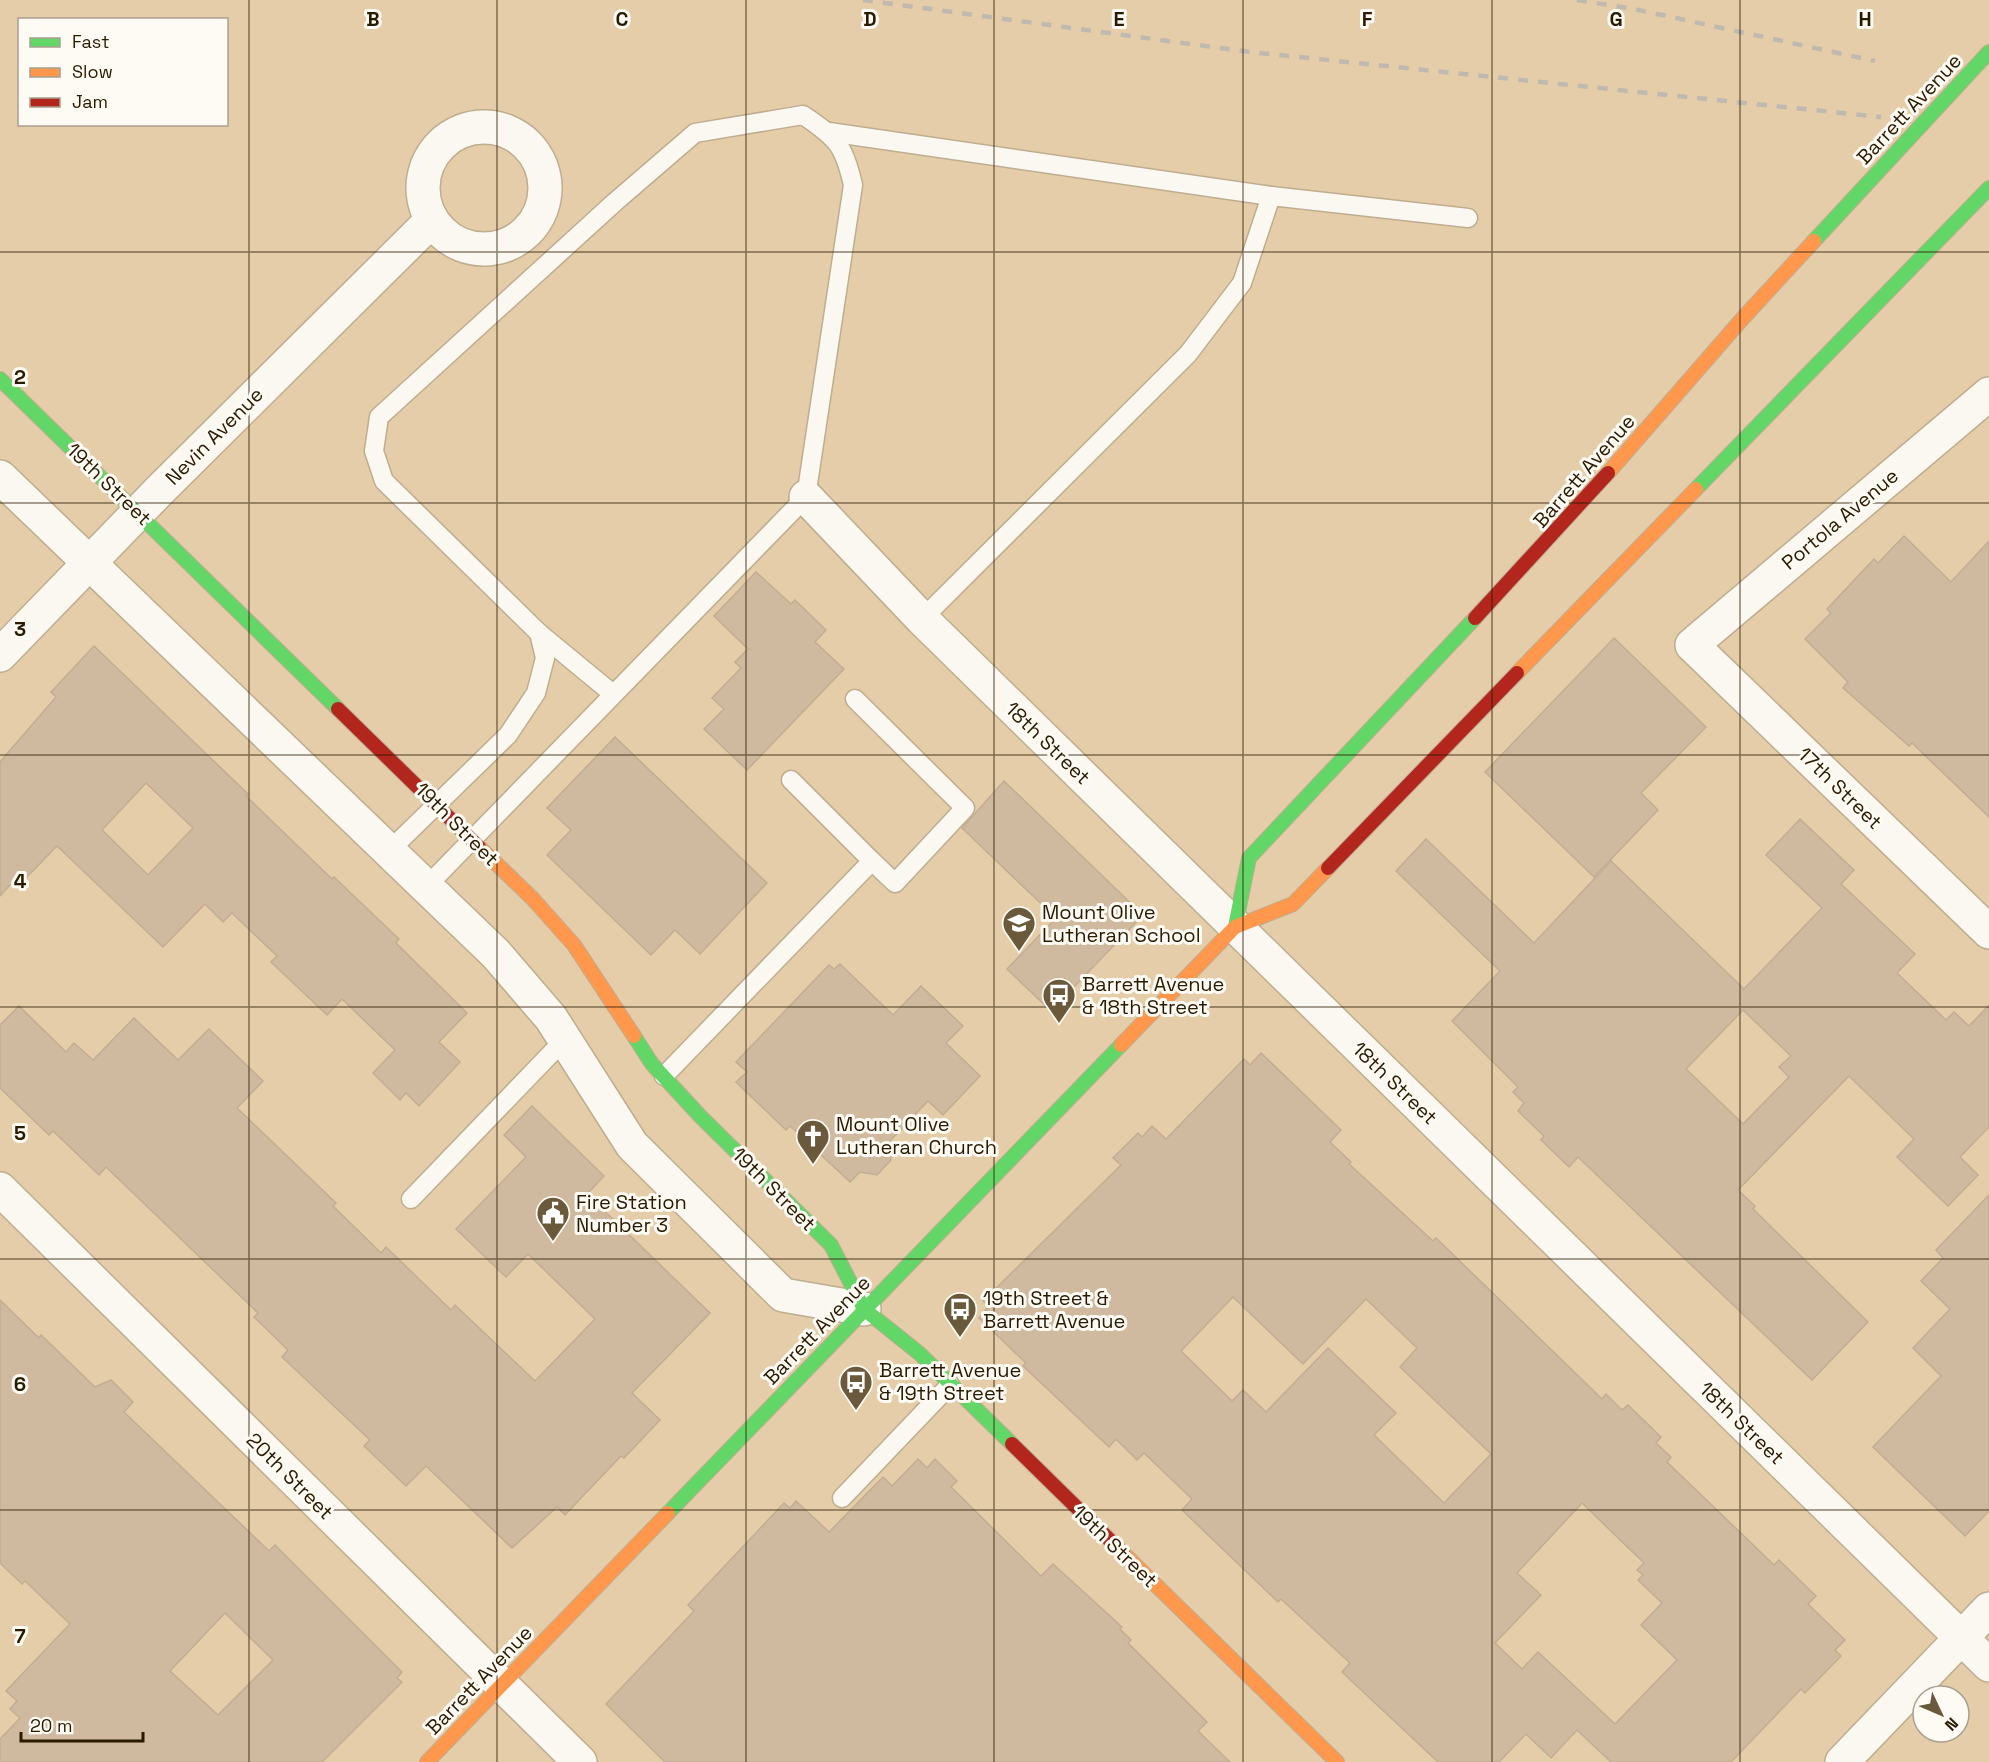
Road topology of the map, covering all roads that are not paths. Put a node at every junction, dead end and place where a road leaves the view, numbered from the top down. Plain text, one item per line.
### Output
1 (1989, 52) edge
2 (829, 132) junction
3 (1989, 188) edge
4 (1271, 196) junction
5 (1468, 218) dead end
6 (432, 220) dead end
7 (0, 379) edge
8 (1989, 394) edge
9 (0, 477) edge
10 (806, 497) junction
11 (138, 512) junction
12 (89, 563) junction
13 (922, 619) junction
14 (539, 633) junction
15 (1692, 645) joint
16 (0, 655) edge
17 (613, 694) junction
18 (855, 699) dead end
19 (791, 780) dead end
20 (437, 804) junction
21 (472, 838) junction
22 (389, 851) junction
23 (872, 861) junction
24 (426, 887) junction
25 (1235, 927) junction
26 (1989, 932) edge
27 (565, 1039) junction
28 (664, 1076) junction
29 (0, 1189) edge
30 (411, 1199) dead end
31 (864, 1309) junction
32 (950, 1385) junction
33 (842, 1498) dead end
34 (1989, 1609) edge
35 (1961, 1638) junction
36 (1989, 1665) edge
37 (501, 1685) junction
38 (427, 1762) edge
39 (580, 1762) edge
40 (1337, 1762) edge
41 (1842, 1762) edge

1 - 25 main road, Barrett Avenue
2 - 4 lane
2 - 10 lane
2 - 14 lane
3 - 25 main road, Barrett Avenue
4 - 5 lane
4 - 13 lane
6 - 11 street, Nevin Avenue
7 - 11 main road, 19th Street
8 - 15 street, Portola Avenue
9 - 12 street, 19th Street
10 - 13 street, 18th Street
10 - 17 lane
11 - 12 street, Nevin Avenue
11 - 20 main road, 19th Street
12 - 16 street, Nevin Avenue
12 - 22 street, 19th Street
13 - 25 street, 18th Street
14 - 17 lane
14 - 20 lane
15 - 26 street, 17th Street
17 - 21 lane
18 - 23 lane
19 - 23 lane
20 - 21 main road, 19th Street
20 - 22 lane
21 - 24 lane
21 - 28 main road, 19th Street
22 - 24 street, 19th Street
23 - 28 lane
24 - 27 street, 19th Street
25 - 31 main road, Barrett Avenue
25 - 35 street, 18th Street
27 - 30 lane
27 - 31 street, 19th Street
28 - 31 main road, 19th Street
29 - 37 street, 20th Street
31 - 32 main road, 19th Street
31 - 37 main road, Barrett Avenue
32 - 33 lane
32 - 40 main road, 19th Street
34 - 35 street
35 - 36 street, 18th Street
35 - 41 street
37 - 38 main road, Barrett Avenue
37 - 39 street, 20th Street

